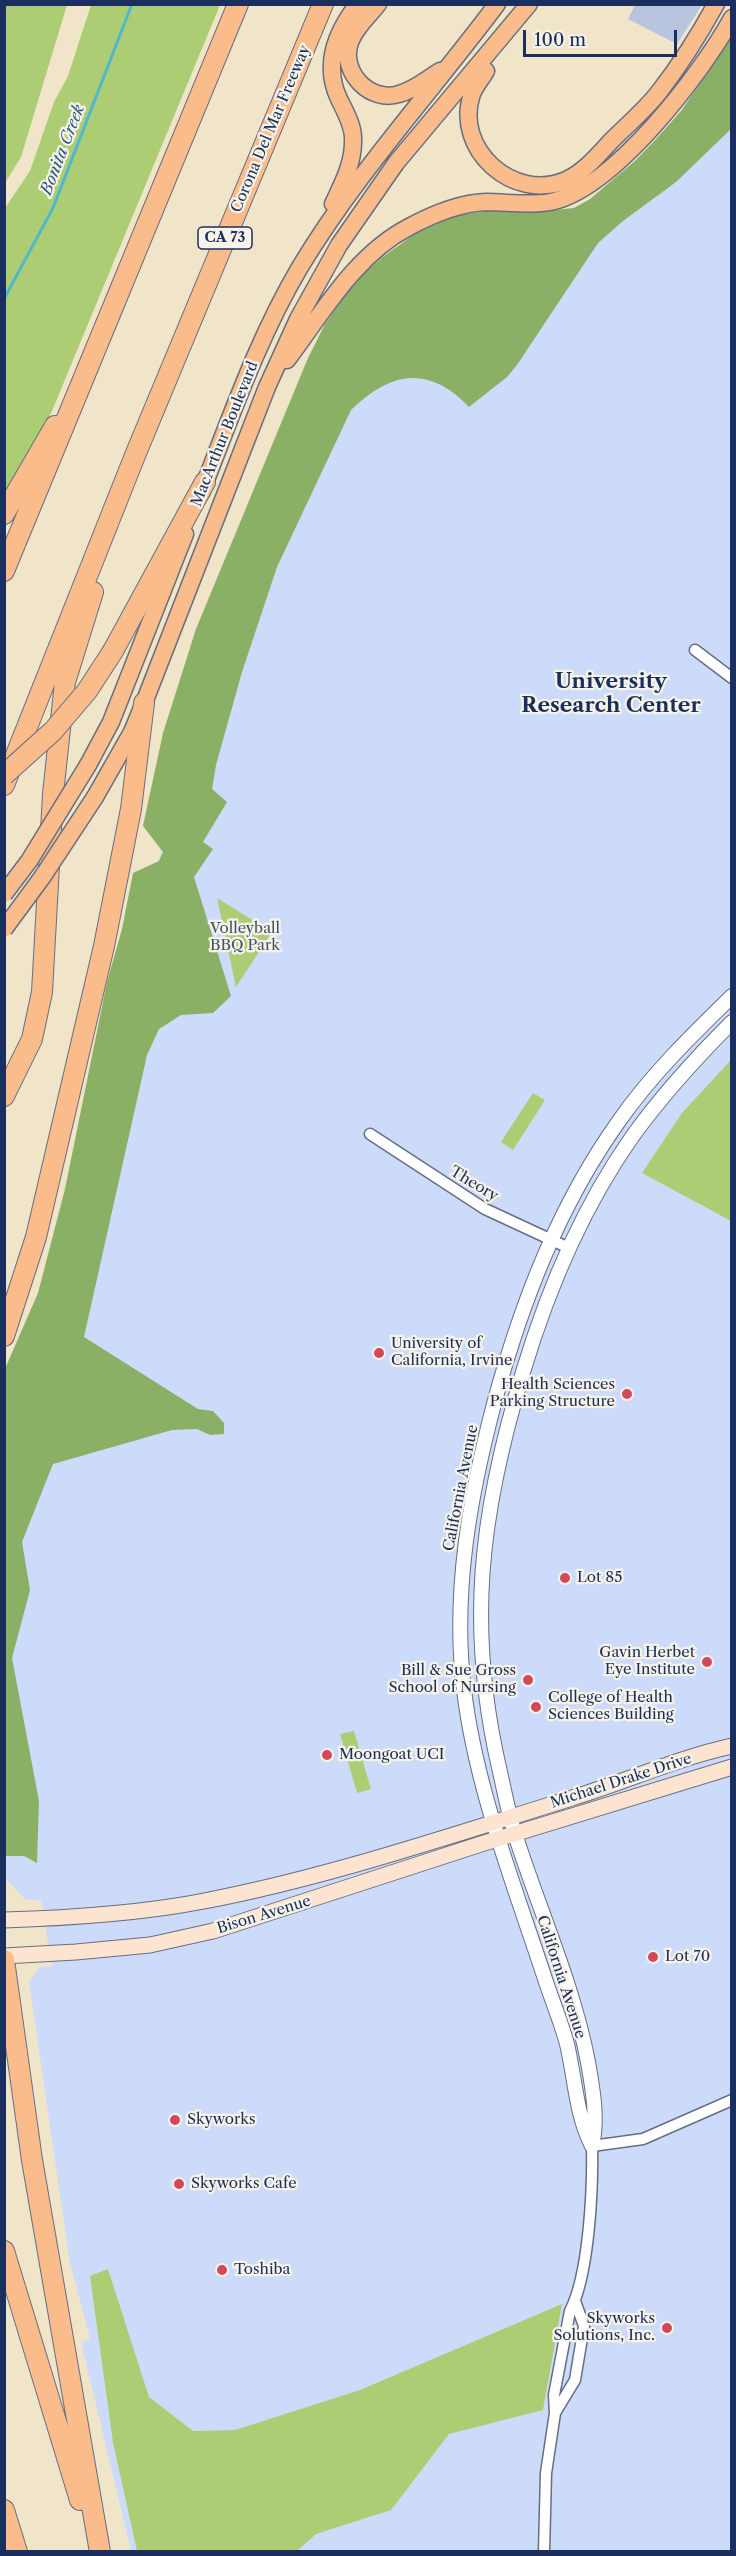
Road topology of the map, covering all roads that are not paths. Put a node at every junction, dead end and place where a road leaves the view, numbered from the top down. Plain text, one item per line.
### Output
1 (238, 4) edge
2 (323, 4) edge
3 (358, 4) edge
4 (378, 4) edge
5 (498, 4) edge
6 (529, 4) edge
7 (716, 4) edge
8 (732, 18) edge
9 (453, 63) junction
10 (482, 68) junction
11 (317, 240) junction
12 (86, 375) junction
13 (267, 387) junction
14 (136, 453) junction
15 (205, 482) junction
16 (4, 514) edge
17 (4, 572) edge
18 (695, 650) dead end
19 (732, 678) edge
20 (144, 703) junction
21 (4, 775) edge
22 (4, 785) edge
23 (4, 894) edge
24 (4, 929) edge
25 (732, 996) edge
26 (732, 1022) edge
27 (4, 1096) edge
28 (370, 1134) dead end
29 (551, 1240) junction
30 (568, 1248) junction
31 (4, 1336) edge
32 (732, 1746) edge
33 (732, 1767) edge
34 (510, 1817) junction
35 (493, 1822) junction
36 (515, 1836) junction
37 (499, 1839) junction
38 (4, 1920) edge
39 (4, 1958) edge
40 (732, 2100) edge
41 (592, 2146) junction
42 (4, 2251) edge
43 (575, 2301) junction
44 (555, 2413) junction
45 (4, 2510) edge
46 (4, 2523) edge
47 (17, 2552) edge
48 (98, 2552) edge
49 (544, 2552) edge

1 - 12 highway
2 - 14 highway, Corona Del Mar Freeway / CA 73
3 - 11 main road
4 - 9 main road
5 - 9 main road, MacArthur Boulevard
6 - 10 main road, MacArthur Boulevard
7 - 10 main road
8 - 13 main road
9 - 11 main road, MacArthur Boulevard
10 - 13 main road, MacArthur Boulevard
11 - 15 main road, MacArthur Boulevard
12 - 16 highway
12 - 17 highway
13 - 20 main road, MacArthur Boulevard
14 - 22 highway, CA 73
14 - 27 highway
15 - 21 highway, bridge
15 - 23 main road, MacArthur Boulevard, bridge
18 - 19 street
20 - 24 main road, bridge
20 - 31 highway
25 - 29 street, California Avenue
26 - 30 street, California Avenue
28 - 29 street, Theory
29 - 30 street, Theory
29 - 35 street, California Avenue
30 - 34 street, California Avenue
32 - 34 main road, Michael Drake Drive
33 - 36 main road, Michael Drake Drive
34 - 35 main road, Bison Avenue
34 - 36 street, California Avenue
35 - 37 street, California Avenue
35 - 38 main road, Bison Avenue
36 - 37 main road, Bison Avenue
36 - 41 street, California Avenue
37 - 39 main road, Bison Avenue
37 - 41 street, California Avenue
39 - 48 highway
40 - 41 street
41 - 43 street, California Avenue
42 - 48 highway
43 - 44 street, California Avenue
43 - 44 street, California Avenue
44 - 49 street, California Avenue
45 - 47 highway
46 - 47 highway

